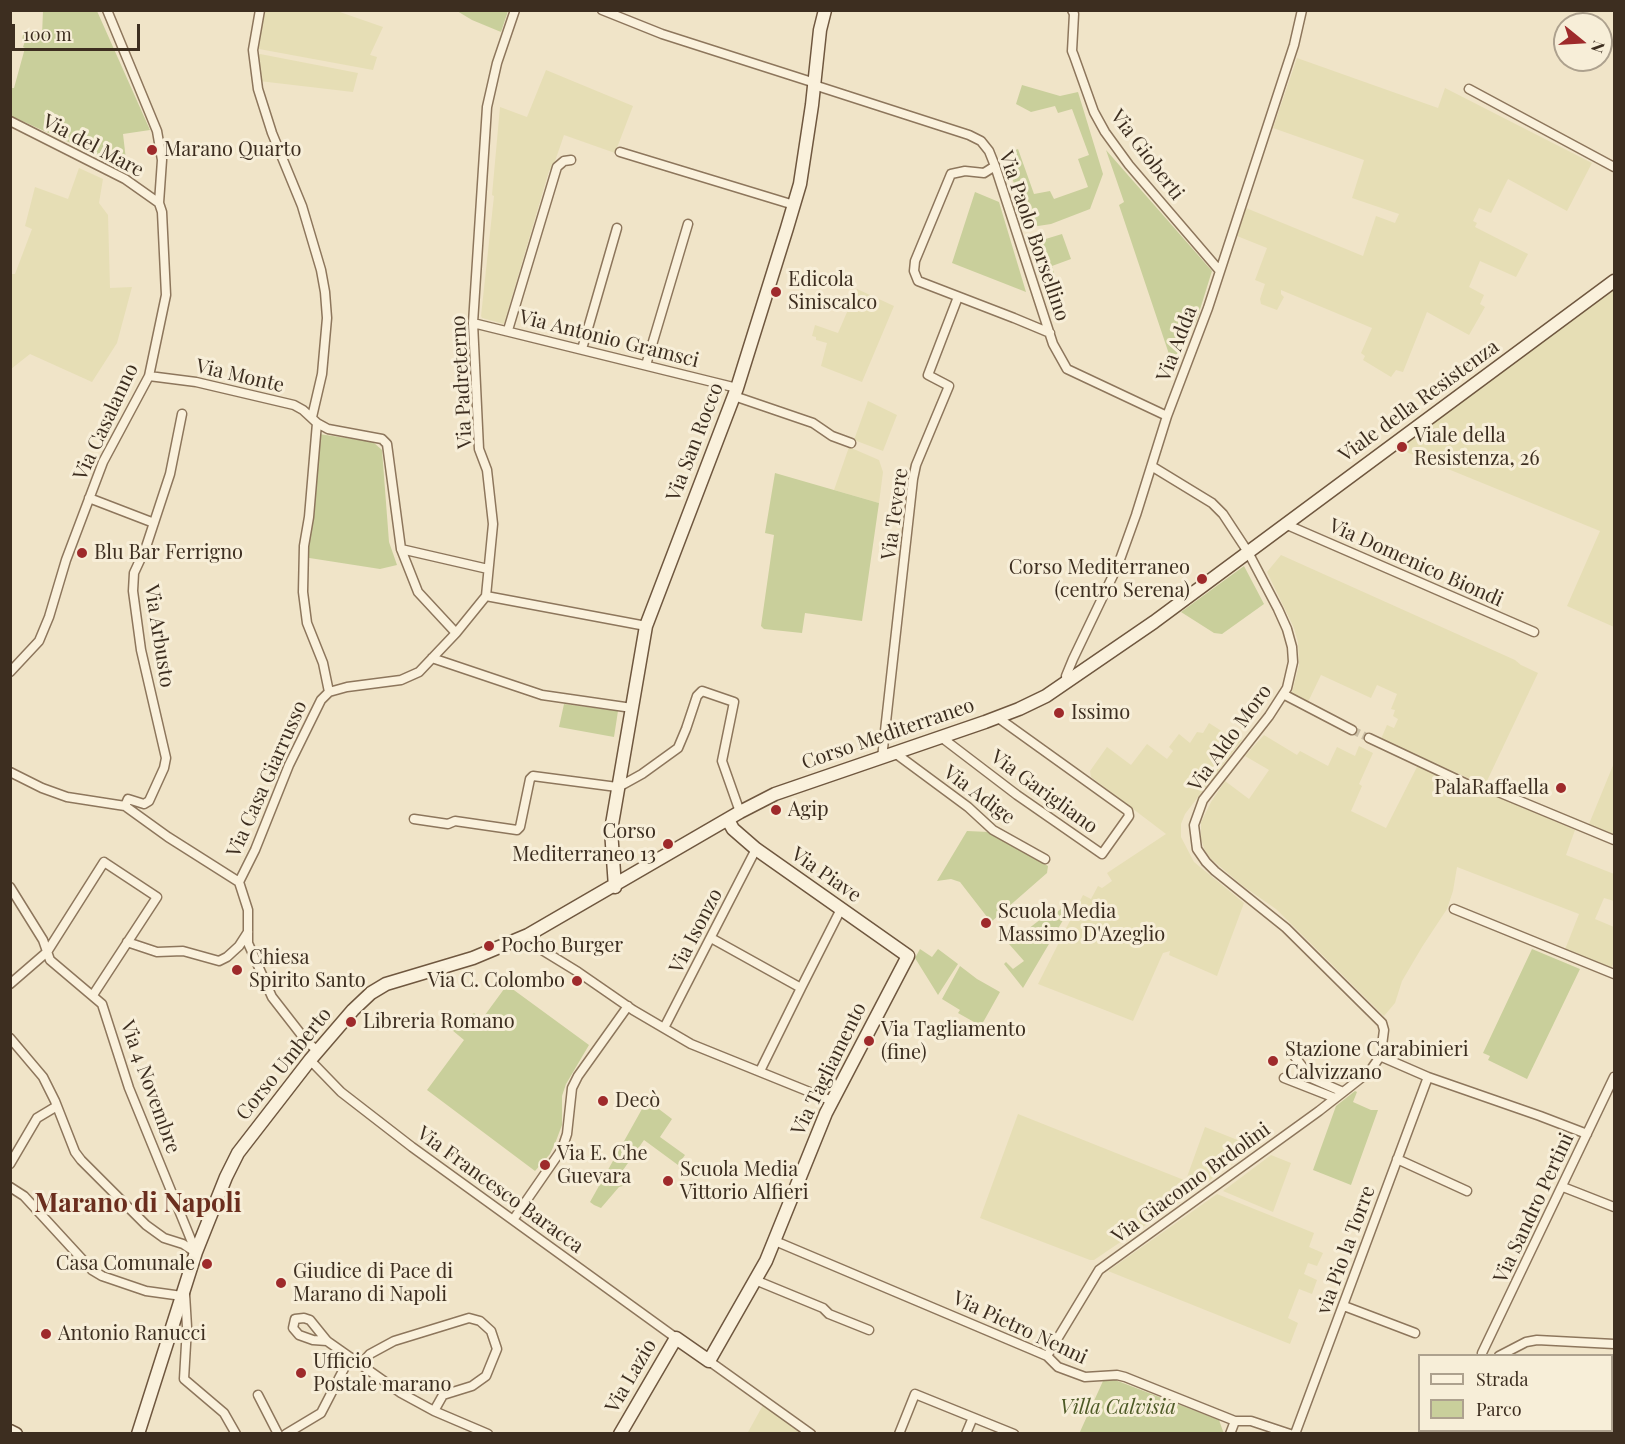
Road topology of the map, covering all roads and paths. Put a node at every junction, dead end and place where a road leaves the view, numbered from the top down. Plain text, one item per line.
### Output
1 (107, 10) edge
2 (260, 10) edge
3 (515, 10) edge
4 (602, 10) edge
5 (825, 10) edge
6 (1072, 10) edge
7 (1302, 10) edge
8 (815, 84) junction
9 (1470, 89) dead end
10 (10, 121) edge
11 (620, 152) dead end
12 (571, 160) dead end
13 (995, 166) junction
14 (1614, 167) edge
15 (159, 203) junction
16 (794, 205) junction
17 (688, 224) dead end
18 (617, 228) dead end
19 (1219, 270) junction
20 (1614, 281) edge
21 (958, 297) junction
22 (473, 323) junction
23 (508, 330) junction
24 (1050, 333) junction
25 (582, 349) junction
26 (646, 365) junction
27 (149, 376) junction
28 (735, 392) junction
29 (182, 414) dead end
30 (1167, 416) junction
31 (314, 420) junction
32 (851, 443) dead end
33 (1153, 467) junction
34 (89, 498) junction
35 (154, 523) junction
36 (1285, 524) junction
37 (401, 549) junction
38 (1248, 552) junction
39 (488, 569) junction
40 (486, 596) junction
41 (646, 626) junction
42 (1534, 632) dead end
43 (456, 633) junction
44 (432, 658) junction
45 (10, 672) edge
46 (1067, 683) junction
47 (329, 692) junction
48 (1283, 694) junction
49 (632, 708) junction
50 (997, 717) junction
51 (1352, 730) tunnel mouth
52 (941, 737) junction
53 (1369, 738) tunnel mouth
54 (895, 753) junction
55 (882, 758) junction
56 (10, 772) edge
57 (617, 787) junction
58 (125, 806) junction
59 (740, 812) junction
60 (414, 819) dead end
61 (728, 820) junction
62 (1614, 840) edge
63 (756, 849) junction
64 (1045, 859) dead end
65 (239, 882) junction
66 (10, 887) edge
67 (615, 887) junction
68 (841, 909) junction
69 (1454, 909) dead end
70 (248, 932) junction
71 (528, 935) junction
72 (711, 938) junction
73 (127, 942) junction
74 (47, 952) junction
75 (908, 956) joint
76 (1614, 974) edge
77 (10, 984) edge
78 (801, 988) junction
79 (93, 995) junction
80 (628, 1006) junction
81 (664, 1028) junction
82 (10, 1038) edge
83 (1292, 1053) dead end
84 (314, 1056) junction
85 (1380, 1056) junction
86 (760, 1071) junction
87 (1428, 1077) junction
88 (1614, 1077) edge
89 (1284, 1078) dead end
90 (1343, 1092) junction
91 (1335, 1098) junction
92 (832, 1101) junction
93 (57, 1106) junction
94 (1587, 1134) junction
95 (1397, 1159) junction
96 (10, 1164) edge
97 (10, 1187) edge
98 (1563, 1187) junction
99 (1467, 1191) dead end
100 (1614, 1207) edge
101 (513, 1220) junction
102 (775, 1241) junction
103 (196, 1252) junction
104 (755, 1280) junction
105 (183, 1291) junction
106 (1344, 1306) junction
107 (869, 1330) dead end
108 (1415, 1333) dead end
109 (676, 1338) junction
110 (327, 1341) dead end
111 (1614, 1344) edge
112 (1482, 1354) edge
113 (1503, 1354) edge
114 (350, 1356) junction
115 (1047, 1356) junction
116 (709, 1361) junction
117 (361, 1364) junction
118 (258, 1395) dead end
119 (434, 1411) junction
120 (973, 1420) junction
121 (1235, 1421) junction
122 (10, 1431) edge
123 (16, 1434) edge
124 (138, 1434) edge
125 (236, 1434) edge
126 (278, 1434) edge
127 (286, 1434) edge
128 (488, 1434) edge
129 (620, 1434) edge
130 (811, 1434) edge
131 (899, 1434) edge
132 (966, 1434) edge
133 (1014, 1434) edge
134 (1230, 1434) edge
135 (1290, 1434) edge
136 (1295, 1434) edge

1 - 15 street, Via Casalanno
2 - 31 street
3 - 22 street, Via Padreterno
4 - 8 street, Via Paolo Borsellino
5 - 8 main road, Via San Rocco
6 - 19 street, Via Gioberti
7 - 19 street, Via Adda
8 - 13 street, Via Paolo Borsellino
8 - 16 main road, Via San Rocco
9 - 14 street
10 - 15 street, Via del Mare
11 - 16 street
12 - 23 street
13 - 21 street
13 - 24 street, Via Paolo Borsellino
15 - 27 street, Via Casalanno
16 - 28 main road, Via San Rocco
17 - 26 street
18 - 25 street
19 - 30 street, Via Adda
20 - 36 main road, Viale della Resistenza
21 - 24 street
21 - 55 street, Via Tevere
22 - 23 street, Via Antonio Gramsci
22 - 39 street, Via Padreterno
23 - 25 street, Via Antonio Gramsci
24 - 30 street, Via Paolo Borsellino
25 - 26 street, Via Antonio Gramsci
26 - 28 street, Via Antonio Gramsci
27 - 31 street, Via Monte
27 - 34 street, Via Casalanno
28 - 32 street, Via Antonio Gramsci
28 - 41 main road, Via San Rocco
29 - 35 street, Via Arbusto
30 - 33 street, Via Adda
31 - 37 street, Via Monte
31 - 47 street
33 - 38 street, Via Aldo Moro
33 - 46 street, Via Adda
34 - 35 street
34 - 45 street, Via Casalanno
35 - 58 street, Via Arbusto
36 - 38 main road, Viale della Resistenza
36 - 42 street, Via Domenico Biondi
37 - 39 street
37 - 43 street
38 - 46 main road, Corso Mediterraneo
38 - 48 street, Via Aldo Moro
39 - 40 street, Via Padreterno
40 - 41 street
40 - 43 street
41 - 49 main road, Via San Rocco
43 - 44 street
44 - 47 street
44 - 49 street
46 - 50 main road, Corso Mediterraneo
47 - 65 street, Via Casa Giarrusso
48 - 51 street
48 - 85 street, Via Aldo Moro
49 - 57 main road, Via San Rocco
50 - 52 main road, Corso Mediterraneo
50 - 52 street, Via Garigliano
52 - 54 main road, Corso Mediterraneo
53 - 62 street
54 - 55 main road, Corso Mediterraneo
54 - 64 street, Via Adige
55 - 59 main road, Corso Mediterraneo
56 - 58 street
57 - 59 street
57 - 60 street
57 - 67 main road, Via San Rocco
58 - 65 street
59 - 61 main road, Corso Mediterraneo
61 - 63 main road, Via Piave
61 - 67 main road, Corso Mediterraneo
63 - 68 main road, Via Piave
63 - 72 street, Via Isonzo
65 - 70 street, Via Francesco Baracca
66 - 74 street, Via 4 Novembre
67 - 71 main road, Corso Mediterraneo
68 - 75 main road, Via Piave
68 - 78 street
69 - 76 street
70 - 73 street
70 - 84 street, Via Francesco Baracca
71 - 80 street
71 - 84 main road, Corso Umberto
72 - 78 street
72 - 81 street, Via Isonzo
73 - 74 street
73 - 79 street
74 - 77 street
74 - 79 street, Via 4 Novembre
75 - 92 main road, Via Tagliamento
78 - 86 street
79 - 103 street, Via 4 Novembre
80 - 81 street
80 - 101 street
81 - 86 street
82 - 93 street
83 - 90 street
84 - 101 street, Via Francesco Baracca
84 - 103 main road, Corso Umberto
85 - 87 street
85 - 90 street, Via Giacomo Brdolini
86 - 92 street
87 - 94 street
87 - 95 street, via Pio la Torre
88 - 94 street, Via Sandro Pertini
89 - 91 street
90 - 91 street, Via Giacomo Brdolini
91 - 115 street, Via Giacomo Brdolini
92 - 102 main road, Via Tagliamento
93 - 96 street
93 - 103 street
94 - 98 street, Via Sandro Pertini
95 - 99 street
95 - 106 street, via Pio la Torre
97 - 105 street
98 - 100 street
98 - 112 street, Via Sandro Pertini
101 - 109 street, Via Francesco Baracca
102 - 104 main road, Via Tagliamento
102 - 115 street, Via Pietro Nenni
103 - 105 main road, Corso Umberto
104 - 107 street
104 - 116 main road, Via Tagliamento
105 - 124 main road, Corso Umberto
105 - 125 street
106 - 108 street
106 - 136 street, via Pio la Torre
109 - 116 main road
109 - 129 main road, Via Lazio
110 - 114 street
111 - 113 street
114 - 117 street
114 - 127 street
115 - 121 street, Via Pietro Nenni
116 - 130 street
117 - 119 street
117 - 119 street
118 - 126 street
119 - 128 street
120 - 131 street
120 - 132 street
120 - 133 street
121 - 134 street
121 - 135 street, Via Pietro Nenni
122 - 123 main road

